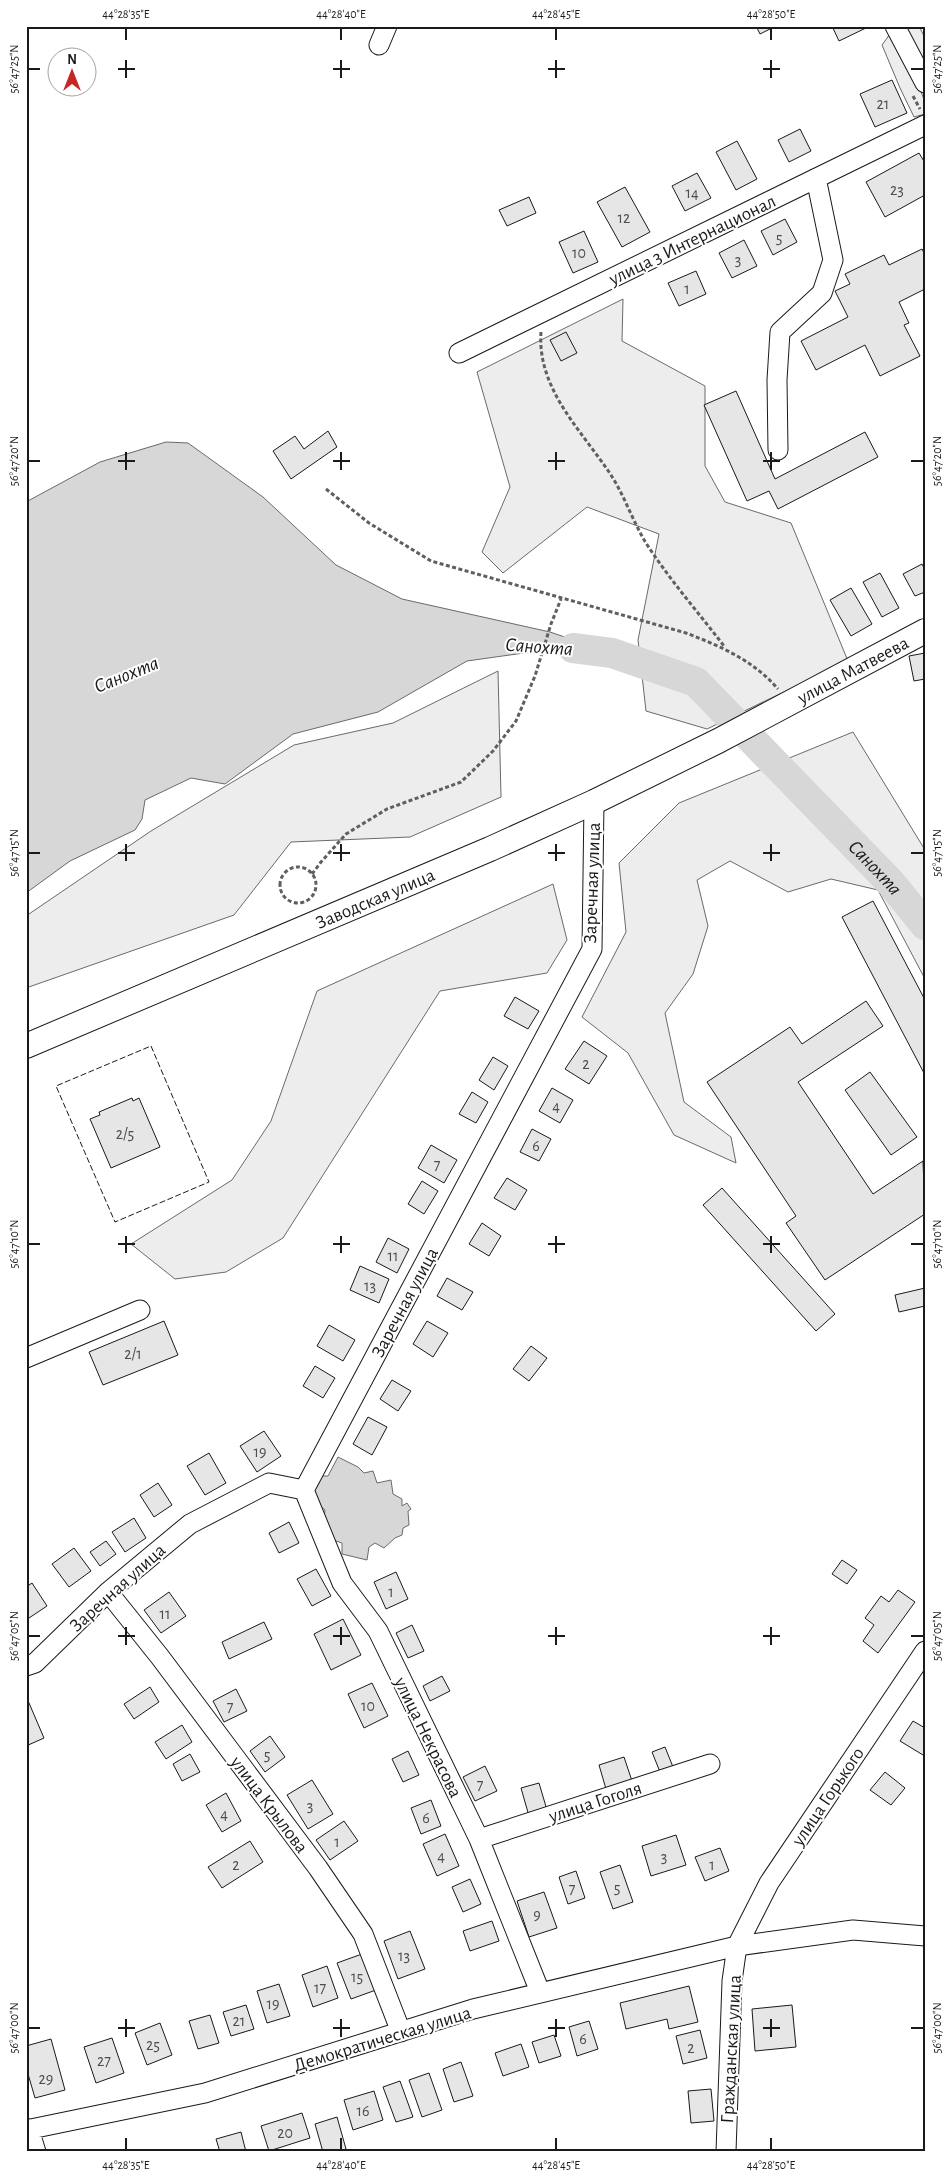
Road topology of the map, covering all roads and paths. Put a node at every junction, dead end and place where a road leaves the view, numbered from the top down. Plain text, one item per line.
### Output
1 (387, 26) edge
2 (895, 26) edge
3 (379, 45) dead end
4 (925, 83) edge
5 (925, 125) edge
6 (816, 178) junction
7 (543, 312) junction
8 (459, 352) dead end
9 (778, 450) dead end
10 (326, 489) dead end
11 (561, 599) junction
12 (925, 631) edge
13 (725, 647) junction
14 (785, 705) junction
15 (718, 741) joint
16 (594, 802) junction
17 (312, 874) junction
18 (26, 1046) edge
19 (140, 1310) dead end
20 (26, 1358) edge
21 (304, 1490) junction
22 (108, 1592) junction
23 (925, 1651) edge
24 (31, 1665) edge
25 (710, 1764) dead end
26 (479, 1839) junction
27 (925, 1936) edge
28 (737, 1946) junction
29 (540, 1992) junction
30 (401, 2032) junction
31 (28, 2130) edge
32 (36, 2152) edge
33 (726, 2152) edge

1 - 3 street
2 - 4 street
5 - 6 street, улица 3 Интернационал
6 - 7 street, улица 3 Интернационал
6 - 9 street
7 - 8 street, улица 3 Интернационал
7 - 13 path
10 - 11 path
11 - 13 path
11 - 17 path
12 - 14 main road, улица Матвеева
13 - 14 path
14 - 15 main road, улица Матвеева
15 - 16 main road, Заводская улица
16 - 18 main road, Заводская улица
16 - 21 street, Заречная улица
17 - 17 path
19 - 20 street
21 - 22 street, Заречная улица
21 - 26 street, улица Некрасова
22 - 24 street, Заречная улица
22 - 30 street, улица Крылова
23 - 28 street, улица Горького
25 - 26 street, улица Гоголя
26 - 29 street, улица Некрасова
27 - 28 street, Демократическая улица
28 - 29 street, Демократическая улица
28 - 33 street, Гражданская улица
29 - 30 street, Демократическая улица
30 - 31 street, Демократическая улица
31 - 32 street

